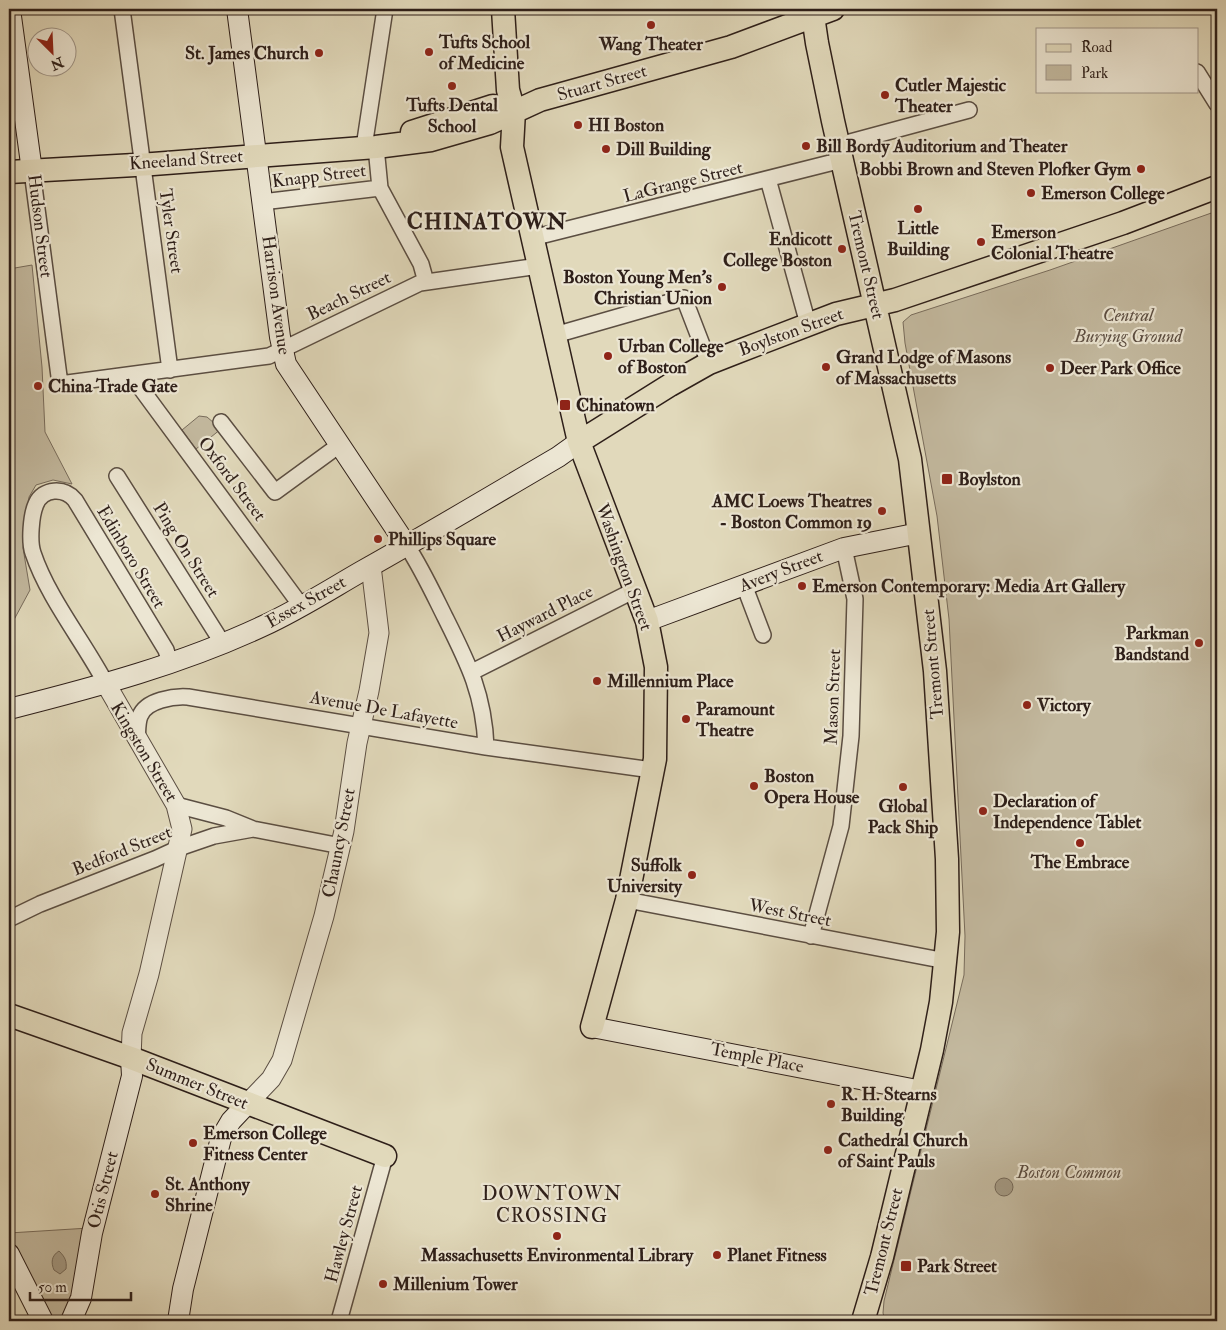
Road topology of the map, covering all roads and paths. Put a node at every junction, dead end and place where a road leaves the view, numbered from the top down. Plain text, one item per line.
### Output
1 (10, 9) edge
2 (122, 9) edge
3 (237, 9) edge
4 (385, 9) edge
5 (503, 9) edge
6 (518, 9) edge
7 (820, 12) edge
8 (1198, 74) edge
9 (1217, 104) edge
10 (969, 110) dead end
11 (514, 111) junction
12 (370, 147) junction
13 (841, 153) junction
14 (256, 155) junction
15 (142, 164) junction
16 (32, 171) junction
17 (9, 172) edge
18 (768, 179) junction
19 (1217, 187) edge
20 (380, 188) junction
21 (262, 202) junction
22 (532, 238) junction
23 (539, 266) junction
24 (426, 282) junction
25 (875, 305) junction
26 (808, 324) junction
27 (555, 335) junction
28 (282, 350) junction
29 (708, 363) junction
30 (170, 370) junction
31 (131, 375) junction
32 (60, 384) joint
33 (221, 422) dead end
34 (579, 442) junction
35 (338, 446) junction
36 (117, 476) dead end
37 (45, 494) joint
38 (920, 534) junction
39 (407, 546) junction
40 (844, 548) junction
41 (371, 566) junction
42 (744, 585) junction
43 (635, 590) junction
44 (302, 607) junction
45 (647, 621) junction
46 (763, 636) dead end
47 (223, 644) junction
48 (170, 663) junction
49 (472, 672) junction
50 (106, 684) junction
51 (9, 709) edge
52 (361, 725) junction
53 (137, 740) junction
54 (486, 747) junction
55 (652, 770) junction
56 (176, 805) junction
57 (253, 830) junction
58 (341, 846) junction
59 (179, 848) junction
60 (627, 900) junction
61 (9, 919) edge
62 (811, 936) junction
63 (946, 961) junction
64 (9, 1015) edge
65 (592, 1027) joint
66 (131, 1058) junction
67 (922, 1091) junction
68 (247, 1104) junction
69 (385, 1156) joint
70 (9, 1254) edge
71 (42, 1321) edge
72 (71, 1321) edge
73 (178, 1321) edge
74 (339, 1321) edge
75 (863, 1321) edge

1 - 16 main road, Hudson Street
2 - 15 street, Tyler Street
3 - 14 main road, Harrison Avenue
4 - 12 street, Knapp Street
5 - 11 main road, Washington Street
6 - 11 main road, Washington Street
7 - 11 main road, Stuart Street
7 - 13 main road, Tremont Street
8 - 9 street
10 - 13 street, LaGrange Street
11 - 12 main road, Kneeland Street
11 - 22 main road, Washington Street
12 - 14 main road, Kneeland Street
12 - 20 street, Knapp Street
13 - 18 street, LaGrange Street
13 - 25 main road, Tremont Street
14 - 15 main road, Kneeland Street
14 - 21 main road, Harrison Avenue
15 - 16 main road, Kneeland Street
15 - 30 street, Tyler Street
16 - 17 main road, Kneeland Street
16 - 32 street, Hudson Street
18 - 22 street, LaGrange Street
18 - 26 street
19 - 25 main road, Boylston Street
20 - 21 street, Knapp Street
20 - 24 street, Knapp Street
21 - 28 main road, Harrison Avenue
22 - 23 main road, Washington Street
23 - 24 street, Beach Street
23 - 27 main road, Washington Street
24 - 28 street, Beach Street
25 - 26 main road, Boylston Street
25 - 38 main road, Tremont Street
26 - 29 main road, Boylston Street
27 - 29 street
27 - 34 main road, Washington Street
28 - 30 street, Beach Street
28 - 35 main road, Harrison Avenue
29 - 34 main road, Boylston Street
30 - 31 street, Beach Street
31 - 32 street, Beach Street
31 - 44 street, Oxford Street
33 - 35 street
34 - 39 main road, Essex Street
34 - 43 main road, Washington Street
35 - 39 main road, Harrison Avenue
36 - 47 street, Ping On Street
37 - 48 street, Edinboro Street
37 - 50 street, Kingston Street
38 - 40 main road, Avery Street
38 - 63 main road, Tremont Street
39 - 41 main road, Essex Street
39 - 49 street
40 - 42 main road, Avery Street
40 - 62 street, Mason Street
41 - 44 main road, Essex Street
41 - 52 street, Chauncy Street
42 - 45 main road, Avery Street
42 - 46 street
43 - 45 main road, Washington Street
43 - 49 street, Hayward Place
44 - 47 main road, Essex Street
45 - 55 main road, Washington Street
47 - 48 main road, Essex Street
48 - 50 main road, Essex Street
49 - 54 street
50 - 51 main road, Essex Street
50 - 53 street, Kingston Street
52 - 53 street, Avenue De Lafayette
52 - 54 street, Avenue De Lafayette
52 - 58 street, Chauncy Street
53 - 56 street, Kingston Street
54 - 55 street, Avenue De Lafayette
55 - 60 main road, Washington Street
56 - 57 street, Bedford Street
56 - 59 street, Kingston Street
57 - 58 street, Bedford Street
57 - 59 street, Bedford Street
58 - 68 street, Chauncy Street
59 - 61 street, Bedford Street
59 - 66 street, Kingston Street
60 - 62 street, West Street
60 - 65 main road, Washington Street
62 - 63 street, West Street
63 - 67 main road, Tremont Street
64 - 66 main road, Summer Street
65 - 67 main road, Temple Place
66 - 68 main road, Summer Street
66 - 72 main road, Otis Street
67 - 75 main road, Tremont Street
68 - 69 main road, Summer Street
68 - 73 main road
69 - 74 street, Hawley Street
70 - 71 main road

